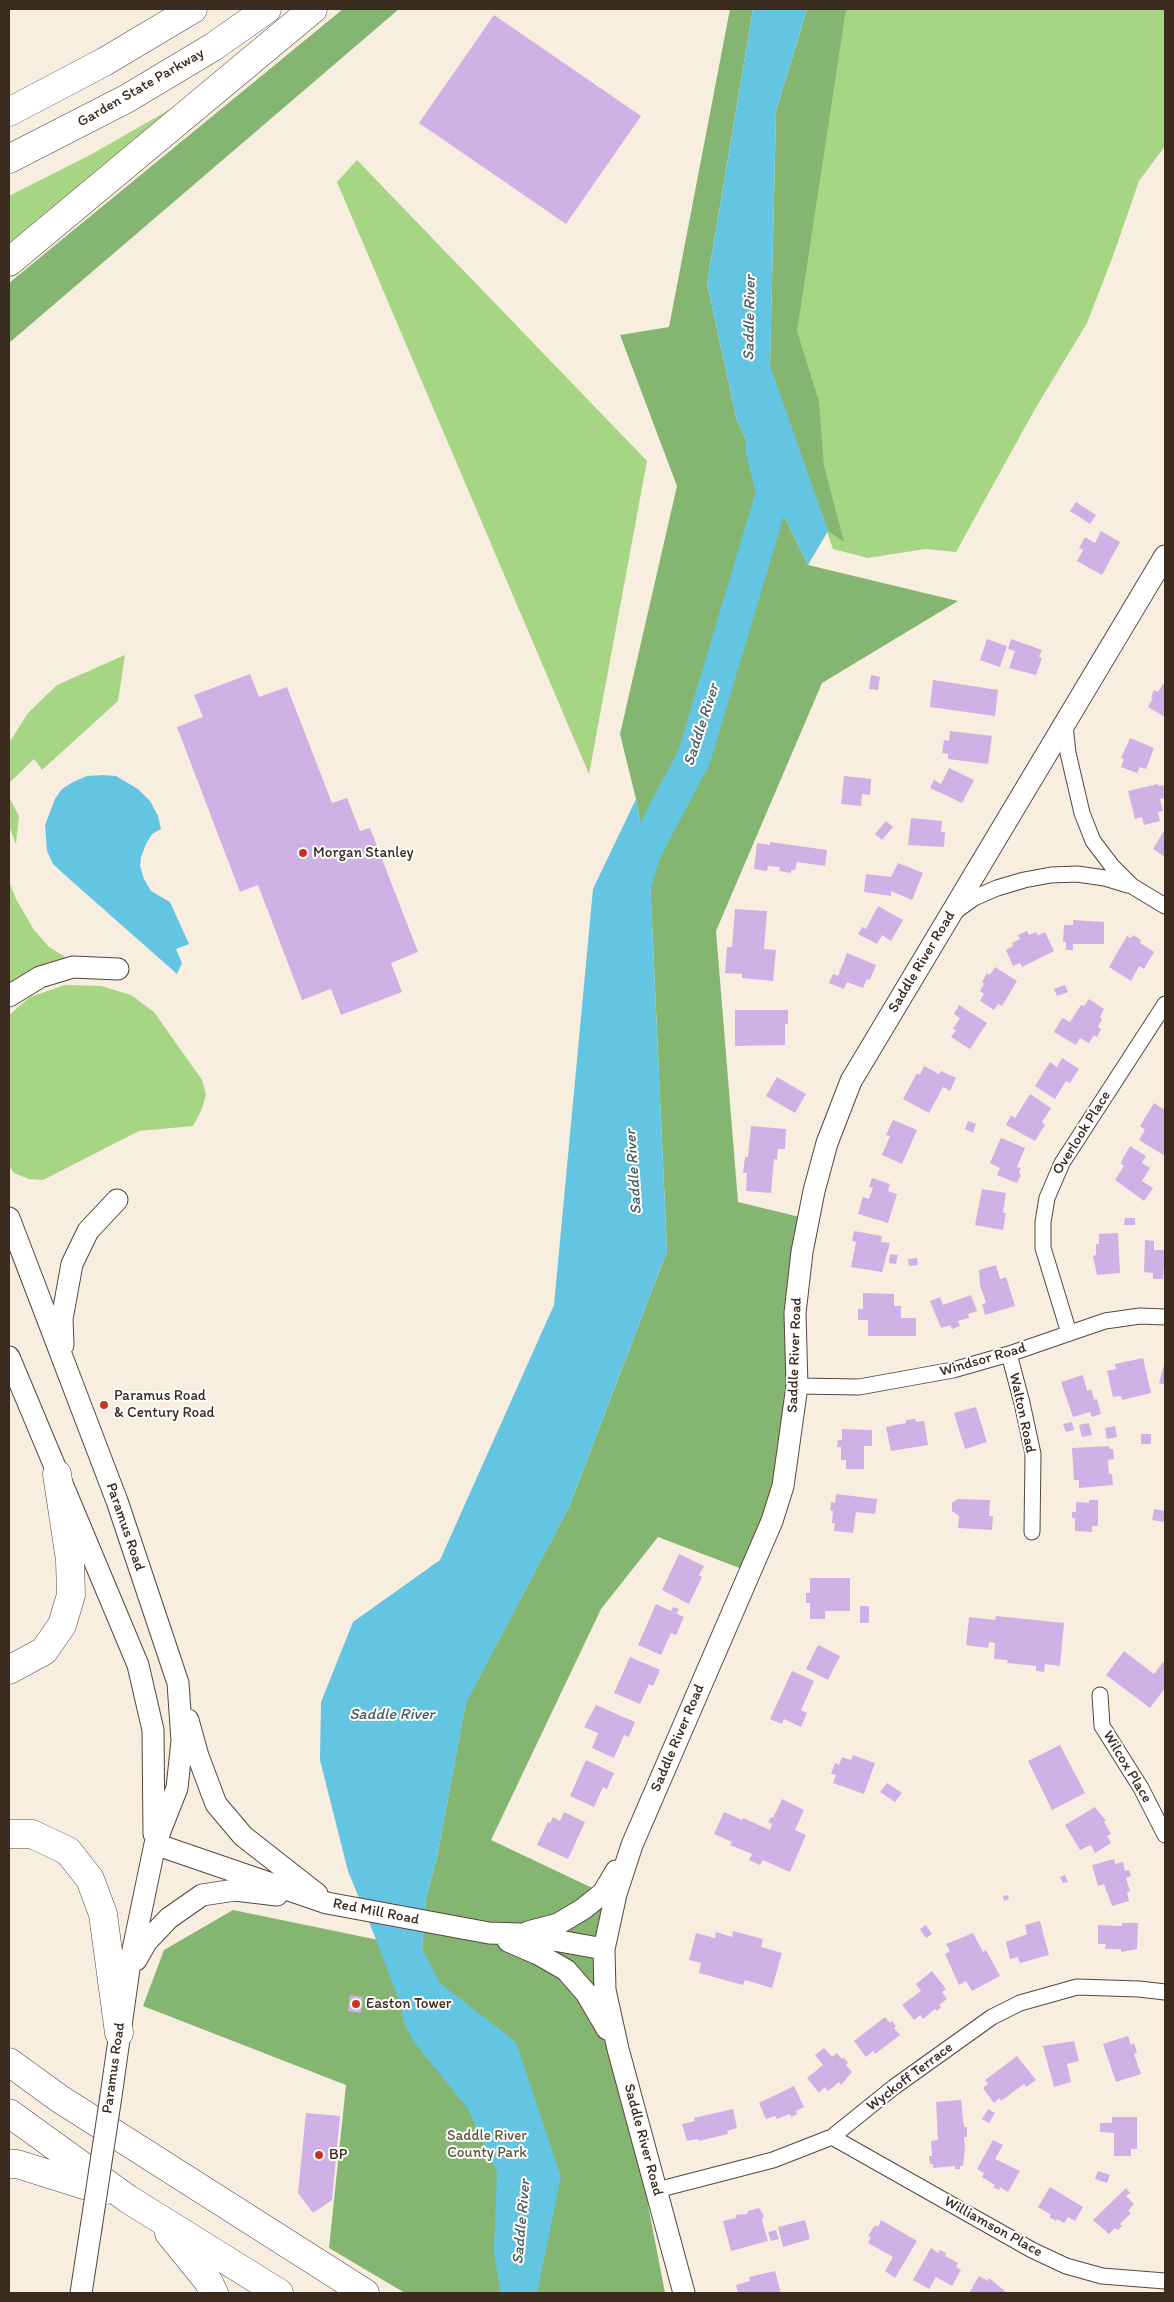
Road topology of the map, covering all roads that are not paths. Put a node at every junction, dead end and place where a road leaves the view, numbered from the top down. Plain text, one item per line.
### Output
1 (193, 9) edge
2 (267, 9) edge
3 (313, 9) edge
4 (9, 112) edge
5 (9, 160) edge
6 (45, 231) junction
7 (9, 256) edge
8 (9, 262) edge
9 (1165, 556) edge
10 (1065, 725) junction
11 (1132, 886) junction
12 (1165, 906) edge
13 (949, 916) junction
14 (118, 969) dead end
15 (9, 996) edge
16 (1165, 1004) edge
17 (117, 1200) dead end
18 (9, 1218) edge
19 (1165, 1317) edge
20 (1068, 1333) junction
21 (1009, 1354) junction
22 (9, 1357) edge
23 (63, 1360) junction
24 (797, 1386) junction
25 (57, 1474) junction
26 (1032, 1532) dead end
27 (9, 1670) edge
28 (178, 1683) junction
29 (1100, 1695) dead end
30 (9, 1834) edge
31 (1165, 1835) edge
32 (155, 1844) junction
33 (632, 1845) junction
34 (326, 1903) junction
35 (489, 1933) junction
36 (520, 1934) junction
37 (604, 1949) junction
38 (130, 1969) junction
39 (1165, 1992) edge
40 (119, 2032) junction
41 (9, 2044) edge
42 (618, 2049) junction
43 (9, 2062) edge
44 (60, 2099) junction
45 (9, 2113) edge
46 (832, 2137) junction
47 (9, 2164) edge
48 (657, 2190) junction
49 (128, 2199) junction
50 (156, 2216) junction
51 (1165, 2281) edge
52 (81, 2293) edge
53 (214, 2293) edge
54 (279, 2293) edge
55 (365, 2293) edge
56 (684, 2293) edge

1 - 4 highway
2 - 5 highway, Garden State Parkway
3 - 6 highway
6 - 7 highway
6 - 8 highway
9 - 10 main road, Saddle River Road
10 - 11 street
10 - 13 main road, Saddle River Road
11 - 12 street
11 - 13 street
13 - 24 main road, Saddle River Road
14 - 15 main road
16 - 20 street, Overlook Place
17 - 23 main road
18 - 23 main road, Paramus Road
19 - 20 street, Windsor Road
20 - 21 street, Windsor Road
21 - 24 street, Windsor Road
21 - 26 street, Walton Road
22 - 25 main road, Paramus Road
23 - 28 main road, Paramus Road
24 - 33 main road, Saddle River Road
25 - 27 highway
25 - 32 main road, Paramus Road
28 - 32 main road, Paramus Road
28 - 34 main road
29 - 31 street, Wilcox Place
30 - 40 highway
32 - 34 main road, Red Mill Road
32 - 38 main road, Paramus Road
33 - 36 main road
33 - 37 main road, Saddle River Road
34 - 35 main road, Red Mill Road
34 - 38 main road
35 - 36 main road, Red Mill Road
35 - 42 main road
36 - 37 main road, Red Mill Road
37 - 42 main road, Saddle River Road
38 - 40 main road, Paramus Road
39 - 46 street, Wyckoff Terrace
40 - 52 main road, Paramus Road, bridge
41 - 44 highway
42 - 48 main road, Saddle River Road
43 - 44 highway
44 - 55 highway
45 - 49 highway
46 - 48 street, Wyckoff Terrace
46 - 51 street, Williamson Place
47 - 49 highway
48 - 56 main road, Saddle River Road
49 - 50 highway
50 - 53 highway
50 - 54 highway

